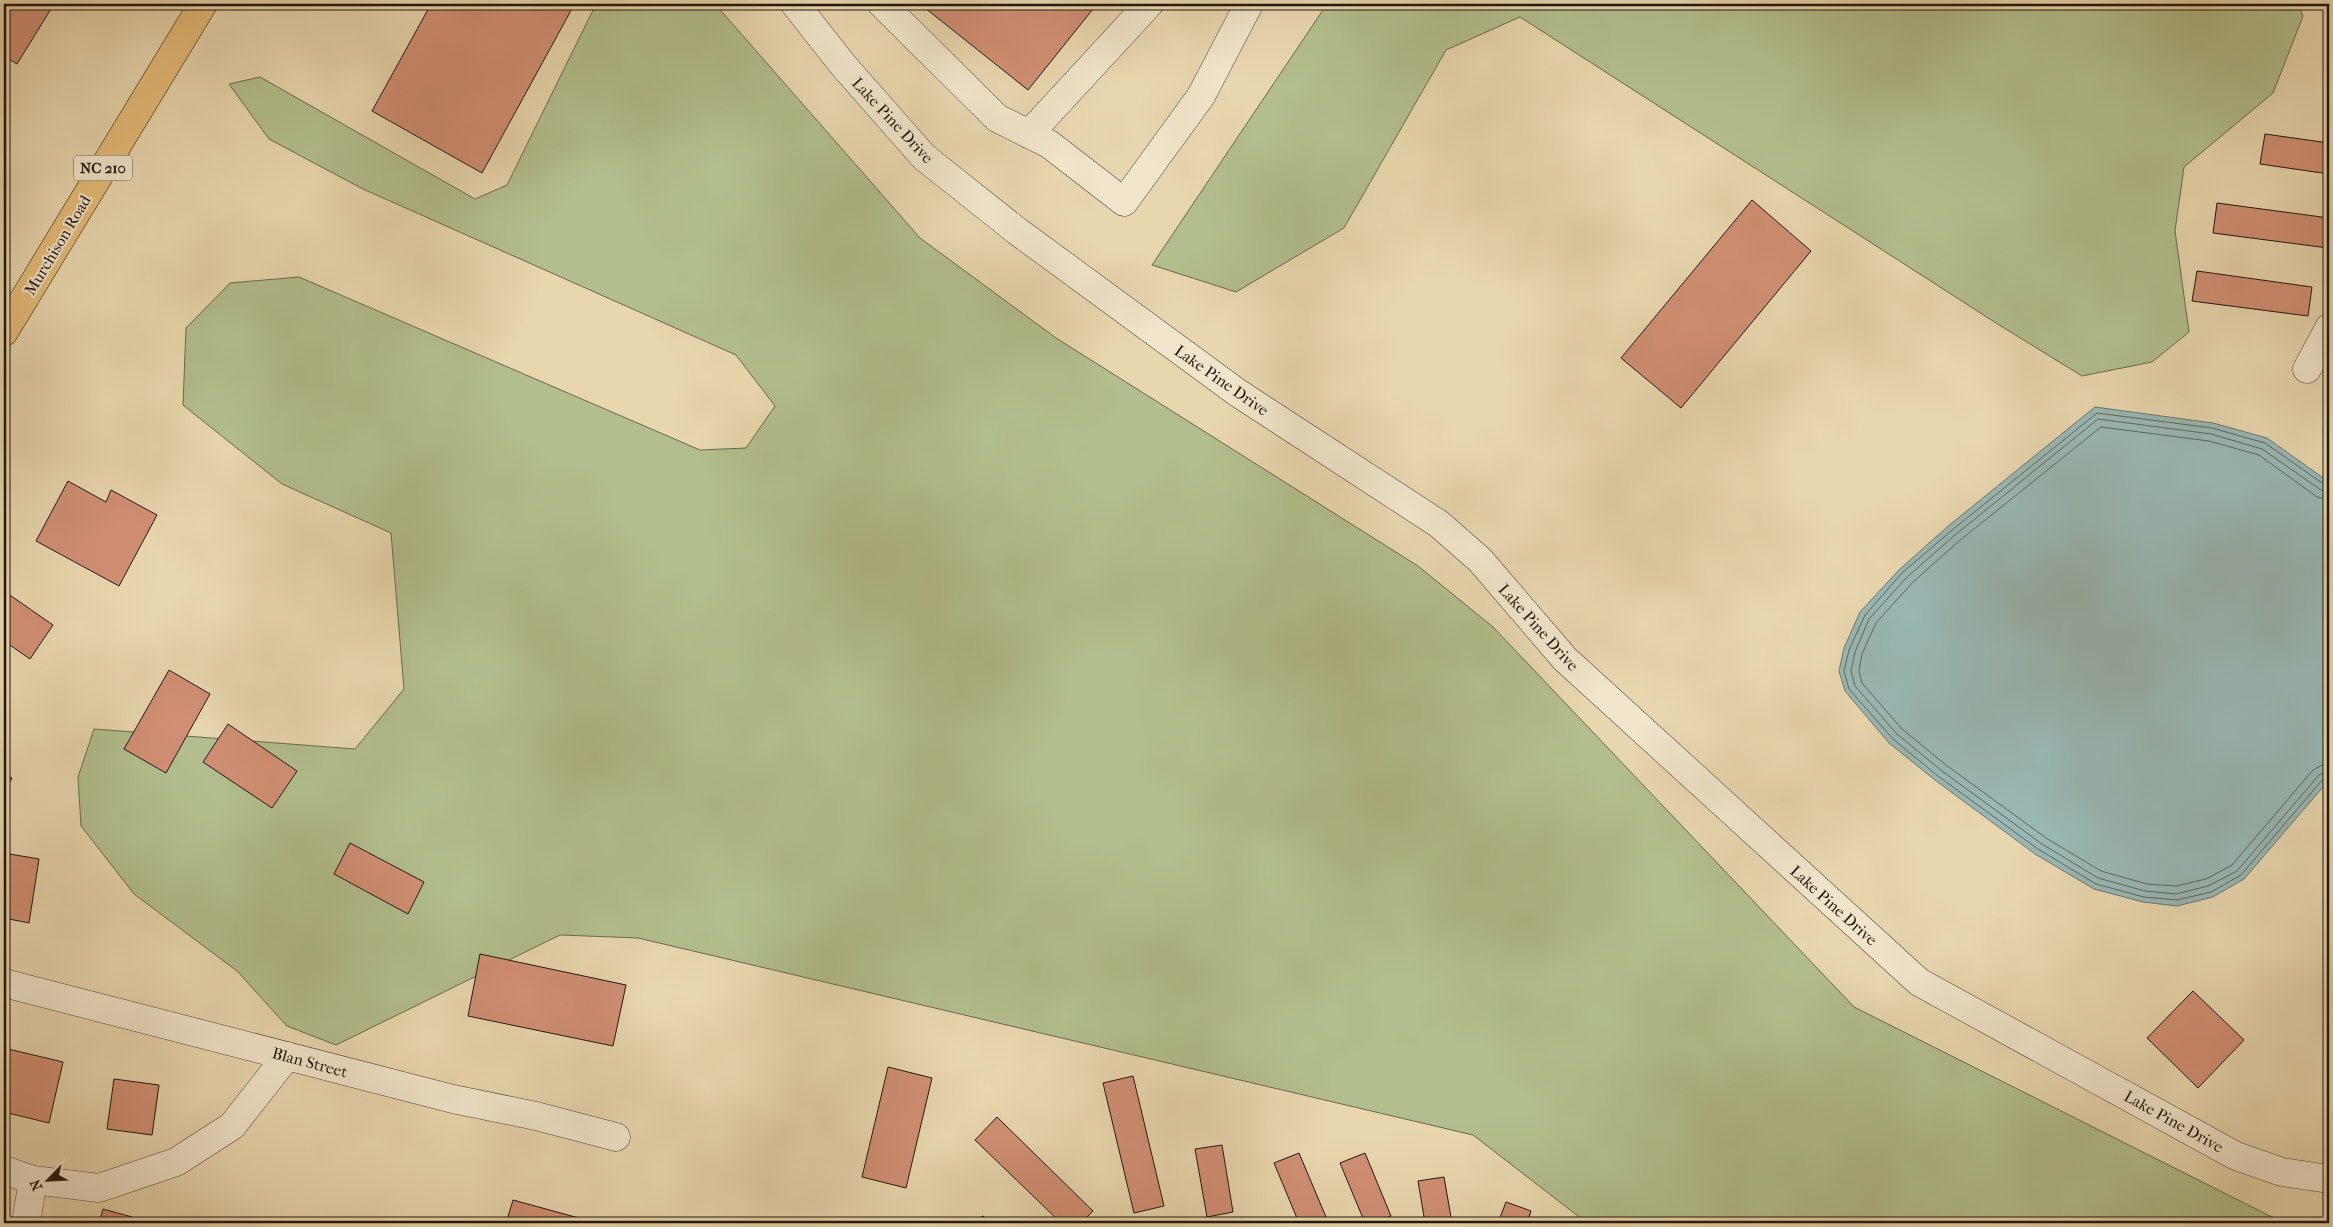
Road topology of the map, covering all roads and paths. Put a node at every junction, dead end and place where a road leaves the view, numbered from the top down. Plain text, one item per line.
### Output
1 (203, 4) edge
2 (795, 4) edge
3 (882, 4) edge
4 (1149, 4) edge
5 (1249, 4) edge
6 (1029, 134) junction
7 (2329, 328) edge
8 (4, 332) edge
9 (2307, 369) dead end
10 (4, 983) edge
11 (287, 1056) junction
12 (616, 1137) dead end
13 (4, 1170) edge
14 (2329, 1179) edge
15 (33, 1180) junction
16 (26, 1223) edge

1 - 8 main road, Murchison Road / NC 210
2 - 14 street, Lake Pine Drive
3 - 6 street
4 - 6 street
5 - 6 street
7 - 9 street
10 - 11 street, Blan Street
11 - 12 street, Blan Street
11 - 15 street
13 - 15 street
15 - 16 street

